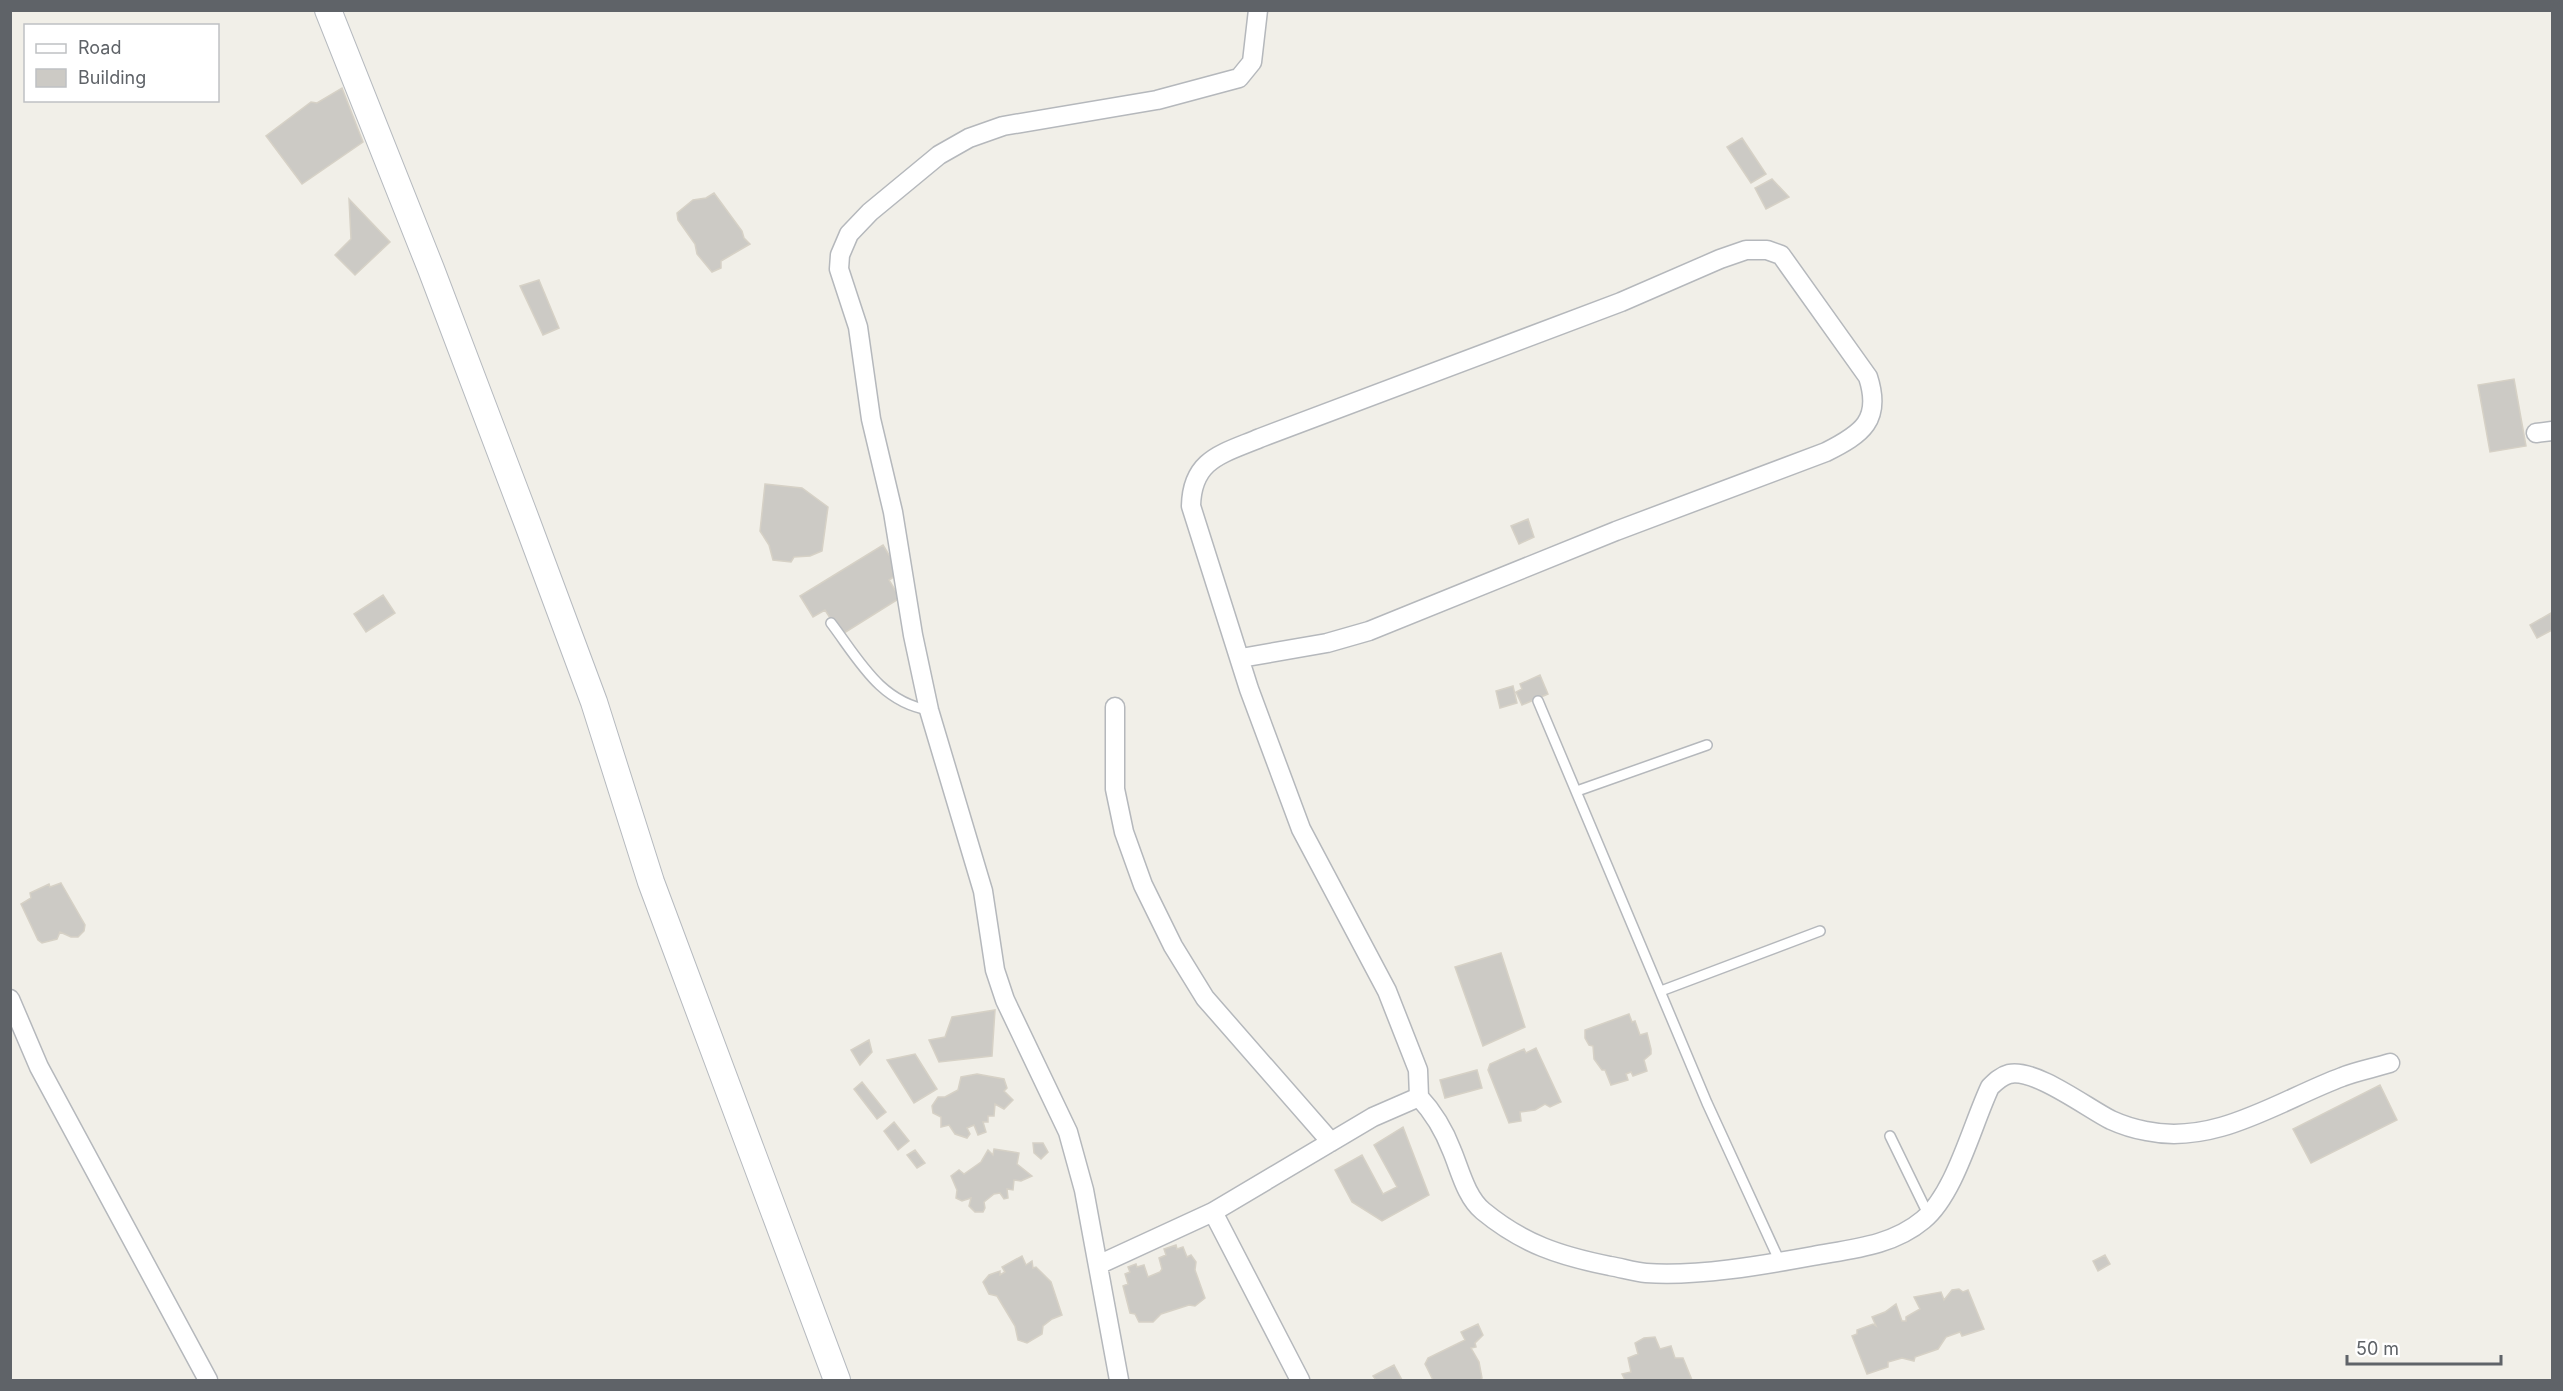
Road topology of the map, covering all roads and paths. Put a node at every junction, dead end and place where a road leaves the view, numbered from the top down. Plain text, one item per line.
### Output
1 (328, 10) edge
2 (1258, 10) edge
3 (831, 623) dead end
4 (1241, 658) junction
5 (1538, 701) dead end
6 (1115, 707) dead end
7 (929, 710) junction
8 (1707, 745) dead end
9 (1577, 791) junction
10 (1820, 931) dead end
11 (1661, 991) junction
12 (10, 999) edge
13 (2390, 1063) dead end
14 (1419, 1097) junction
15 (1890, 1136) dead end
16 (1331, 1143) junction
17 (1213, 1212) junction
18 (1928, 1214) junction
19 (1780, 1262) junction
20 (1098, 1265) junction
21 (208, 1380) edge
22 (837, 1380) edge
23 (1119, 1380) edge
24 (1300, 1380) edge

1 - 22 street
2 - 7 street
3 - 7 lane
4 - 4 street
4 - 14 street
5 - 9 lane
6 - 16 street
7 - 20 street
8 - 9 lane
9 - 11 lane
10 - 11 lane
11 - 19 lane
12 - 21 street
13 - 18 street
14 - 16 street
14 - 19 street
15 - 18 lane
16 - 17 street
17 - 20 street
17 - 24 street
18 - 19 street
20 - 23 street

